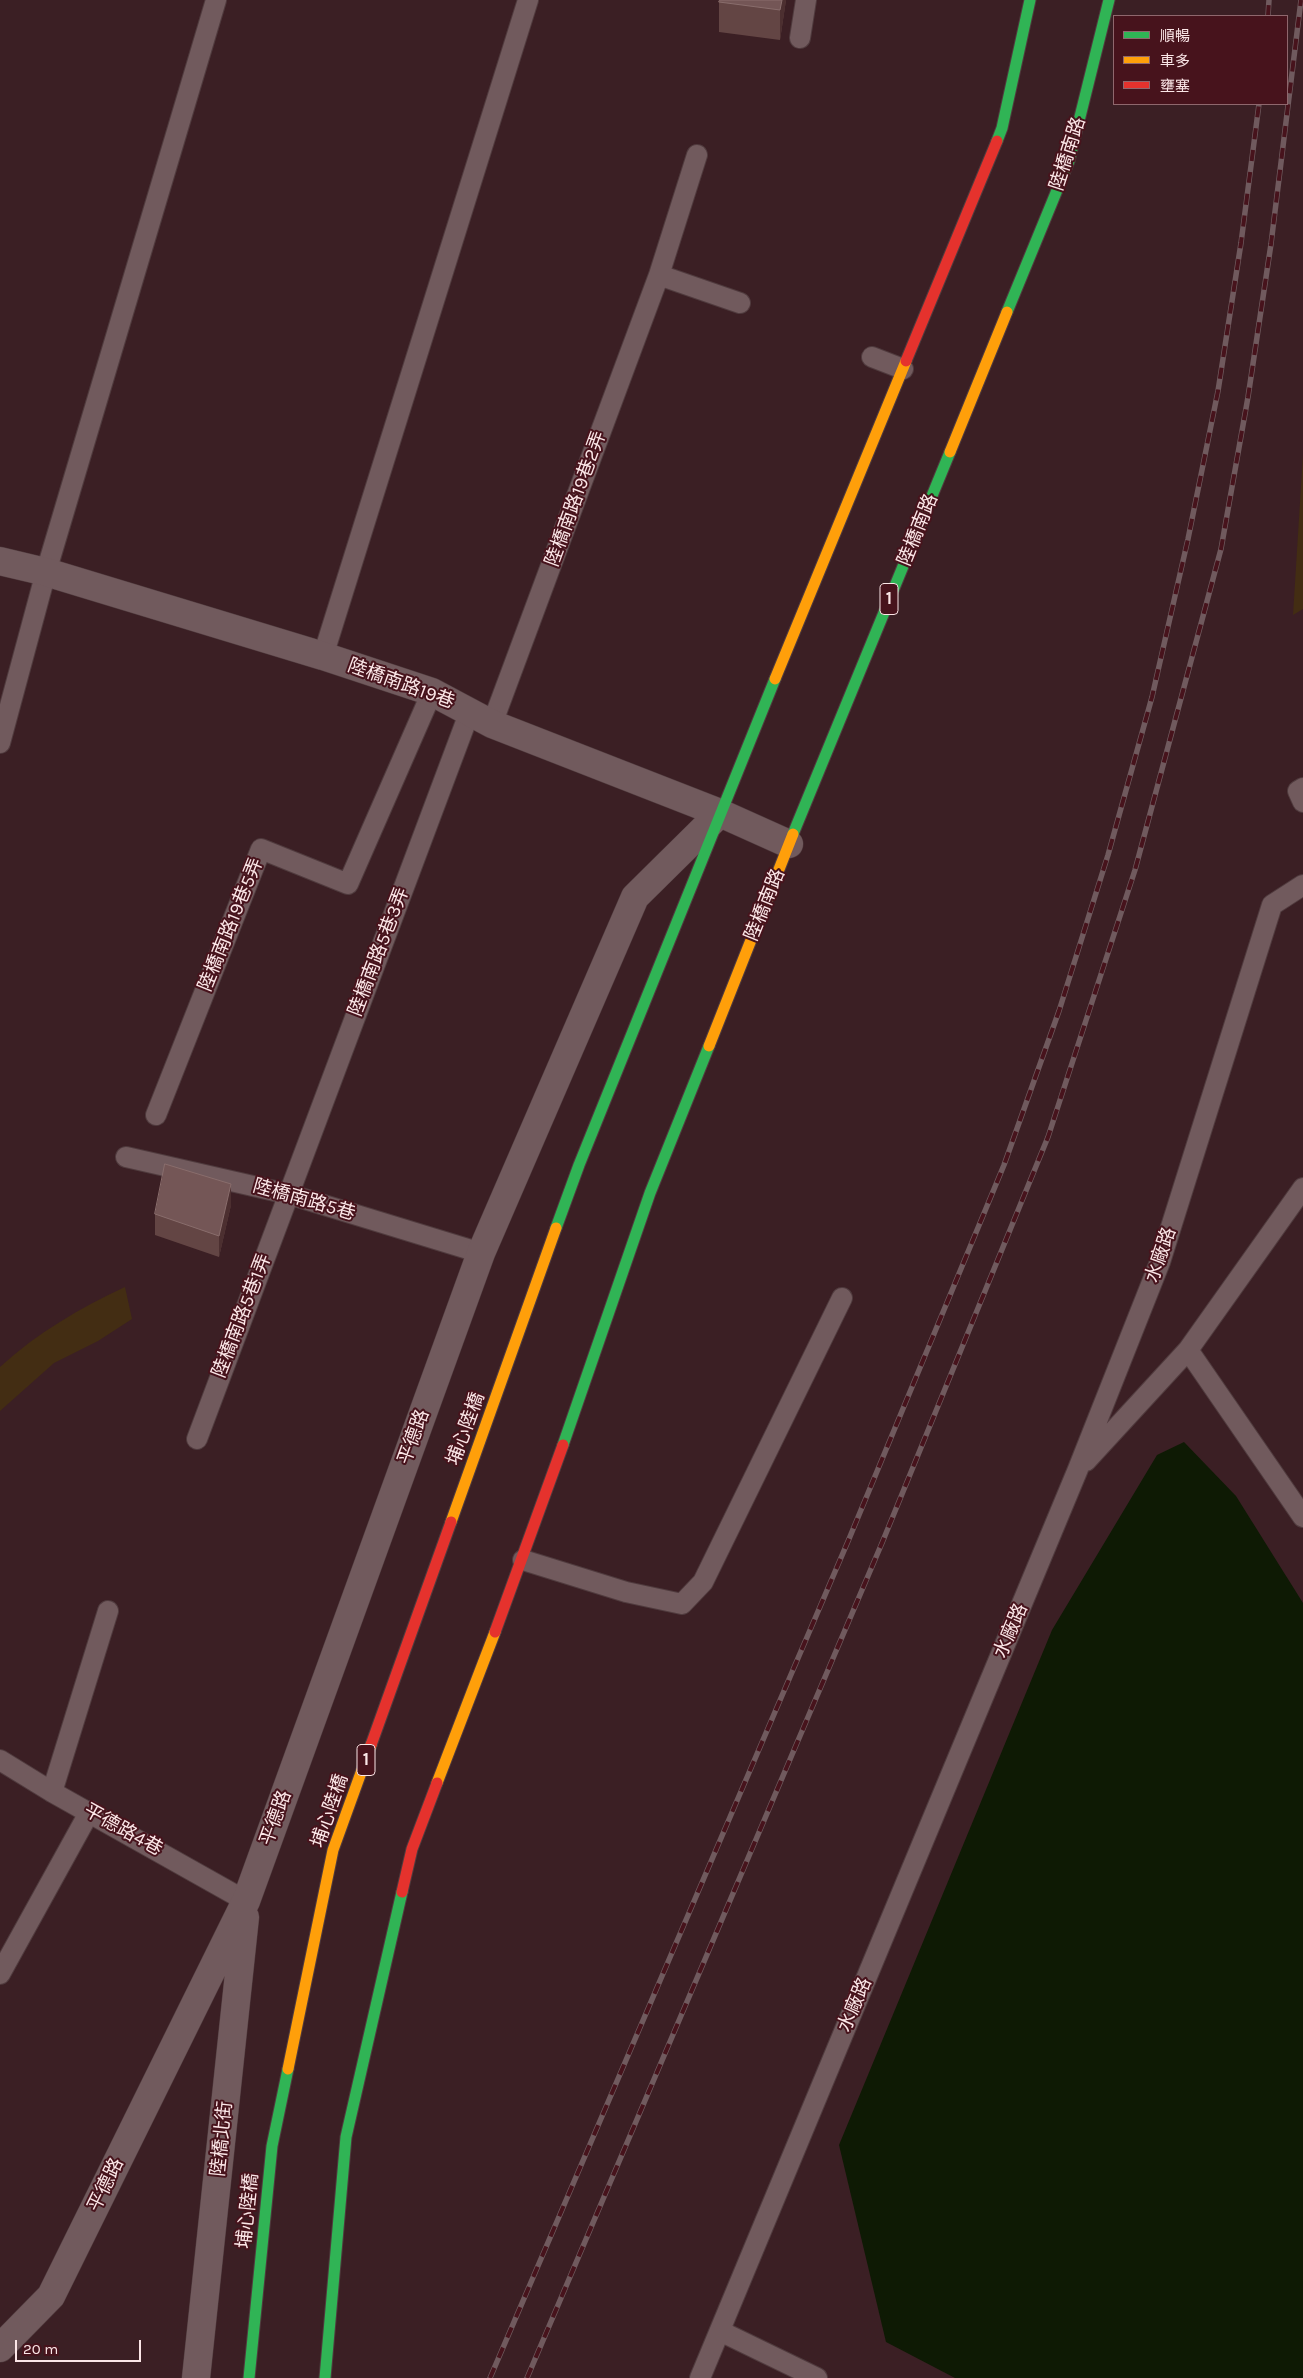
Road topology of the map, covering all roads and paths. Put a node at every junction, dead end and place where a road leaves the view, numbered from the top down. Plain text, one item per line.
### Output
1 (216, 0) edge
2 (528, 0) edge
3 (806, 0) edge
4 (1030, 0) edge
5 (1109, 0) edge
6 (800, 38) dead end
7 (697, 154) dead end
8 (659, 275) junction
9 (740, 302) dead end
10 (872, 357) dead end
11 (902, 369) junction
12 (0, 561) edge
13 (46, 572) junction
14 (323, 656) junction
15 (432, 692) junction
16 (481, 717) junction
17 (0, 743) edge
18 (1303, 788) edge
19 (1303, 802) edge
20 (720, 813) junction
21 (790, 844) junction
22 (1303, 885) edge
23 (156, 1115) dead end
24 (126, 1157) dead end
25 (1303, 1188) edge
26 (288, 1194) junction
27 (480, 1252) junction
28 (842, 1298) dead end
29 (1188, 1350) junction
30 (196, 1439) dead end
31 (1078, 1470) junction
32 (1303, 1517) edge
33 (523, 1560) junction
34 (108, 1611) dead end
35 (0, 1760) edge
36 (52, 1792) junction
37 (90, 1811) junction
38 (246, 1900) junction
39 (0, 1974) edge
40 (720, 2331) junction
41 (0, 2348) edge
42 (196, 2378) edge
43 (249, 2378) edge
44 (326, 2378) edge
45 (700, 2378) edge
46 (817, 2378) edge

1 - 13 lane
2 - 14 lane
3 - 6 lane
4 - 11 main road, 1
5 - 21 main road, 陸橋南路 / 1
7 - 8 lane, 陸橋南路19巷2弄
8 - 9 lane
8 - 16 lane, 陸橋南路19巷2弄
10 - 11 lane
11 - 20 main road, 1
12 - 13 street, 陸橋南路19巷
13 - 14 street, 陸橋南路19巷
13 - 17 lane
14 - 15 street, 陸橋南路19巷
15 - 16 street, 陸橋南路19巷
15 - 23 lane, 陸橋南路19巷5弄
16 - 20 street, 陸橋南路19巷
16 - 26 lane, 陸橋南路5巷3弄
18 - 19 lane
20 - 21 street, 陸橋南路19巷
20 - 27 street
20 - 43 main road, 埔心陸橋 / 1
21 - 33 main road, 陸橋南路 / 1
22 - 31 lane, 水廠路
24 - 26 lane, 陸橋南路5巷
25 - 29 lane
26 - 27 lane, 陸橋南路5巷
26 - 30 lane, 陸橋南路5巷1弄
27 - 38 street, 平德路
28 - 33 lane
29 - 31 lane
29 - 32 lane
31 - 40 lane, 水廠路
33 - 44 main road, 1
34 - 36 lane
35 - 36 lane, 平德路4巷
36 - 37 lane, 平德路4巷
37 - 38 lane, 平德路4巷
37 - 39 lane
38 - 41 street, 平德路
38 - 42 street, 陸橋北街
40 - 45 lane, 水廠路
40 - 46 lane

